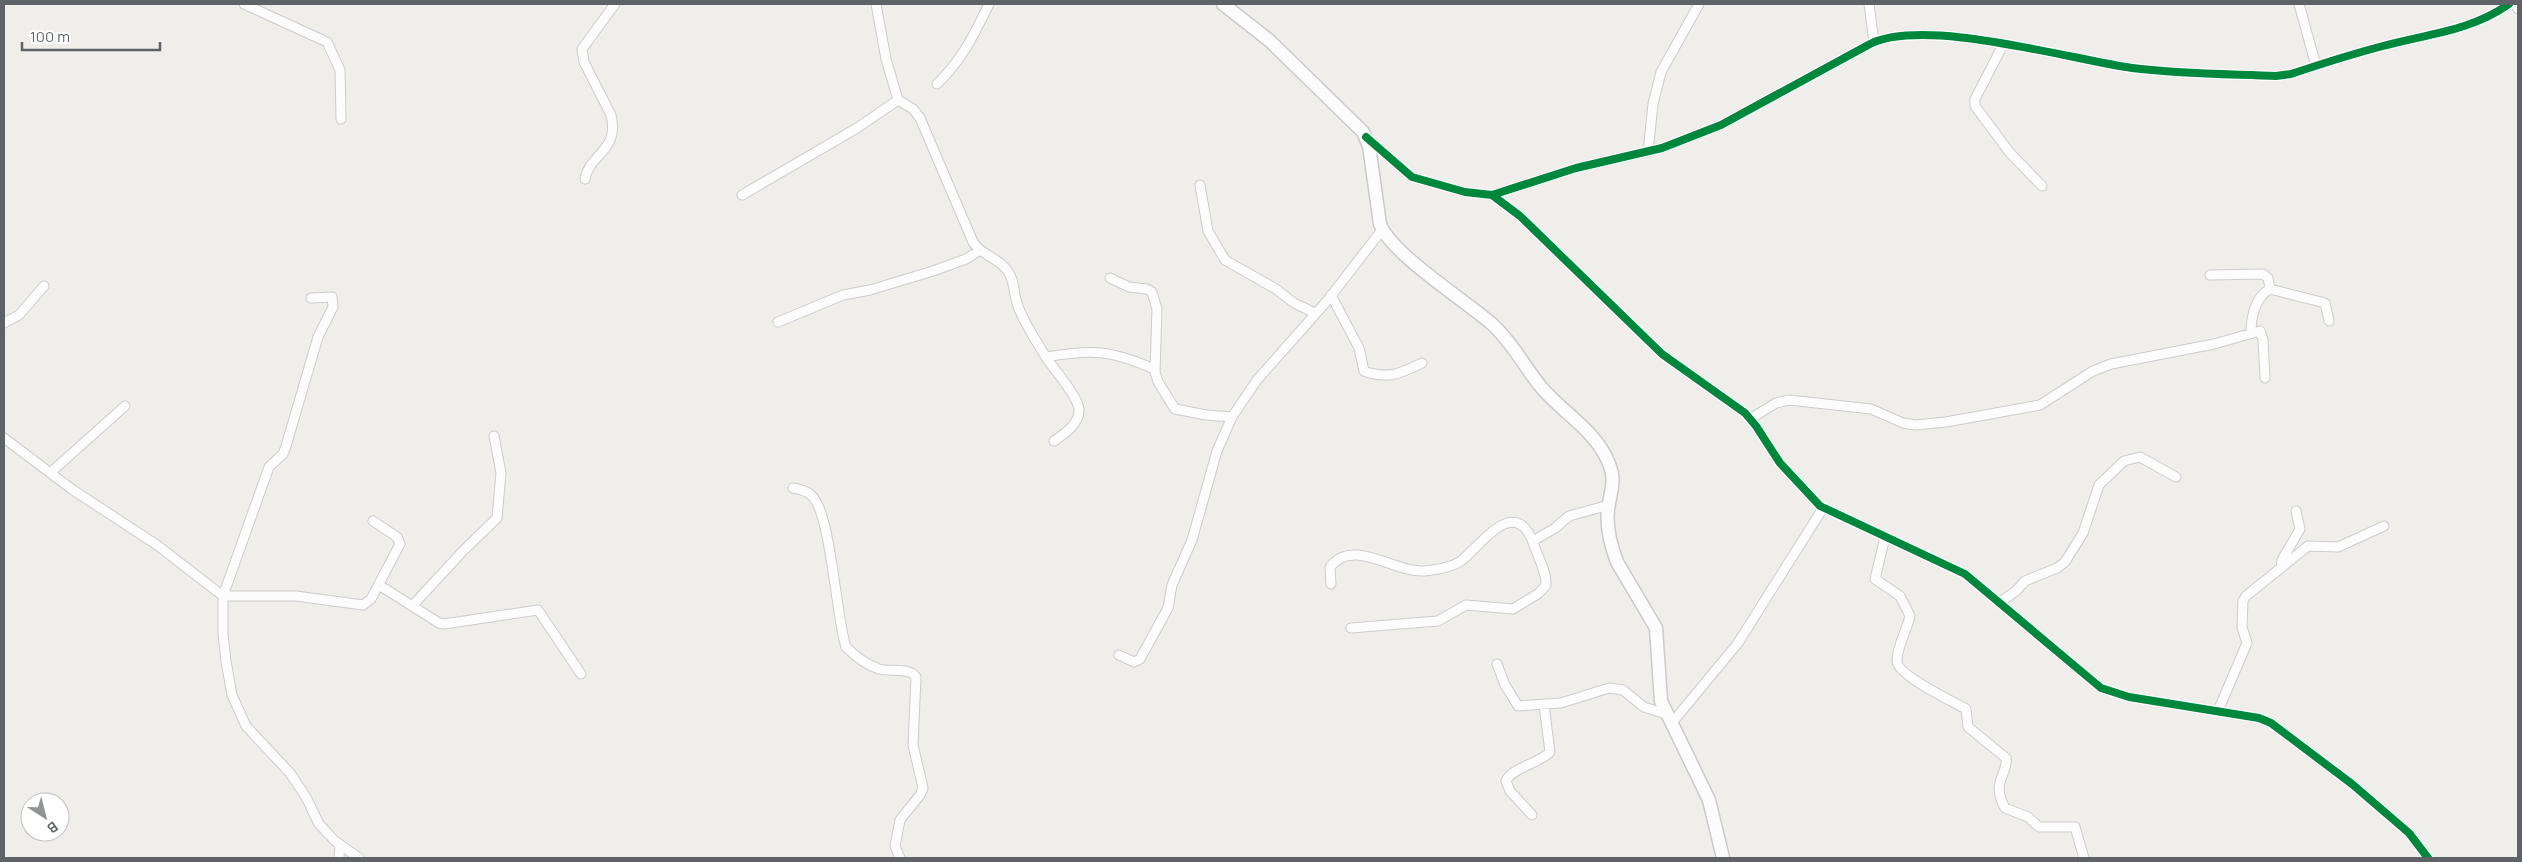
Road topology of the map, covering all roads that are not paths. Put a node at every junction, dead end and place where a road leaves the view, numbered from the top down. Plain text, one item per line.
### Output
1 (244, 4) edge
2 (615, 4) edge
3 (876, 4) edge
4 (988, 4) edge
5 (1223, 4) edge
6 (1699, 4) edge
7 (1869, 4) edge
8 (2298, 4) edge
9 (2509, 4) edge
10 (2515, 4) edge
11 (2518, 9) edge
12 (1874, 42) junction
13 (2003, 45) junction
14 (2316, 66) junction
15 (937, 84) dead end
16 (898, 100) junction
17 (341, 119) dead end
18 (1366, 137) junction
19 (1648, 152) junction
20 (586, 180) dead end
21 (1200, 185) dead end
22 (2042, 186) dead end
23 (742, 195) dead end
24 (1492, 195) junction
25 (1382, 230) junction
26 (980, 250) junction
27 (2210, 275) dead end
28 (1110, 278) dead end
29 (44, 286) dead end
30 (2270, 289) junction
31 (1331, 295) junction
32 (311, 298) dead end
33 (1315, 313) junction
34 (2329, 321) dead end
35 (778, 322) dead end
36 (4, 323) edge
37 (2251, 333) junction
38 (1046, 356) junction
39 (1422, 363) dead end
40 (1154, 368) junction
41 (2265, 378) dead end
42 (125, 406) dead end
43 (1232, 417) junction
44 (1750, 419) junction
45 (494, 436) dead end
46 (4, 438) edge
47 (1054, 441) dead end
48 (50, 473) junction
49 (2176, 477) dead end
50 (793, 488) dead end
51 (1609, 505) junction
52 (1823, 508) junction
53 (2296, 511) dead end
54 (374, 521) dead end
55 (2384, 526) dead end
56 (1885, 537) junction
57 (1533, 541) junction
58 (2281, 568) junction
59 (1331, 584) dead end
60 (379, 585) junction
61 (223, 596) junction
62 (2000, 602) junction
63 (413, 605) junction
64 (1351, 628) dead end
65 (1119, 655) dead end
66 (1497, 664) dead end
67 (581, 674) dead end
68 (1544, 705) junction
69 (2218, 711) junction
70 (1669, 719) junction
71 (1532, 816) dead end
72 (340, 845) junction
73 (339, 858) edge
74 (359, 858) edge
75 (900, 858) edge
76 (1723, 858) edge
77 (2084, 858) edge
78 (2428, 858) edge

1 - 17 street
2 - 20 street
3 - 16 street
4 - 15 street
5 - 18 street
6 - 19 street
7 - 12 street
8 - 14 street
9 - 14 street
10 - 11 street
12 - 13 street
12 - 19 street
13 - 14 street
13 - 22 street
16 - 23 street
16 - 26 street
18 - 24 street
18 - 25 street
19 - 24 street
21 - 33 street
24 - 44 street
25 - 31 street
25 - 51 street
26 - 35 street
26 - 38 street
27 - 30 street
28 - 40 street
29 - 36 street
30 - 34 street
30 - 37 street
31 - 33 street
31 - 39 street
32 - 61 street
33 - 43 street
37 - 41 street
37 - 44 street
38 - 40 street
38 - 47 street
40 - 43 street
42 - 48 street
43 - 65 street
44 - 52 street
45 - 63 street
46 - 48 street
48 - 61 street
49 - 62 street
50 - 75 street
51 - 57 street
51 - 70 street
52 - 56 street
52 - 70 street
53 - 58 street
54 - 60 street
55 - 58 street
56 - 62 street
56 - 77 street
57 - 59 street
57 - 64 street
58 - 69 street
60 - 61 street
60 - 63 street
61 - 72 street
62 - 69 street
63 - 67 street
66 - 68 street
68 - 70 street
68 - 71 street
69 - 78 street
70 - 76 street
72 - 73 street
72 - 74 street

